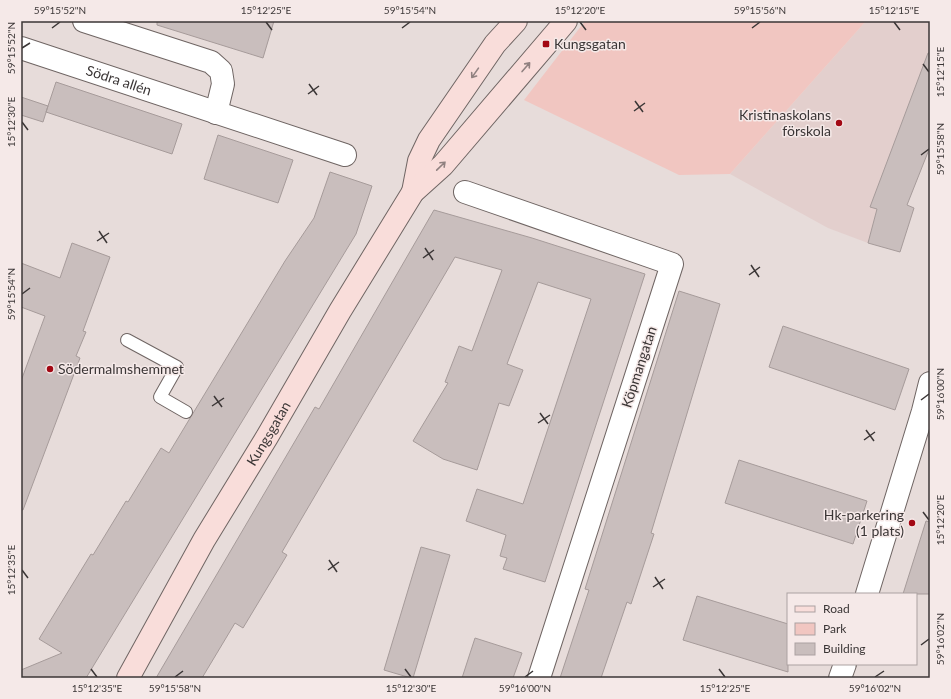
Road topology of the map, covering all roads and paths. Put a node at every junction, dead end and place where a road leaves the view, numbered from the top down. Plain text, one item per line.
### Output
1 (84, 21) edge
2 (516, 21) edge
3 (566, 21) edge
4 (21, 48) edge
5 (216, 113) junction
6 (345, 155) dead end
7 (413, 192) junction
8 (465, 192) dead end
9 (128, 340) dead end
10 (930, 383) edge
11 (186, 412) dead end
12 (867, 593) edge
13 (845, 665) edge
14 (128, 678) edge
15 (539, 678) edge
16 (840, 678) edge

1 - 5 street
2 -> 7 main road, Kungsgatan
7 -> 3 main road, Kungsgatan
4 - 5 street, Södra allén
5 - 6 street, Södra allén
7 - 14 main road, Kungsgatan
8 - 15 street, Köpmangatan
9 - 11 lane
10 - 12 street
13 - 16 street

